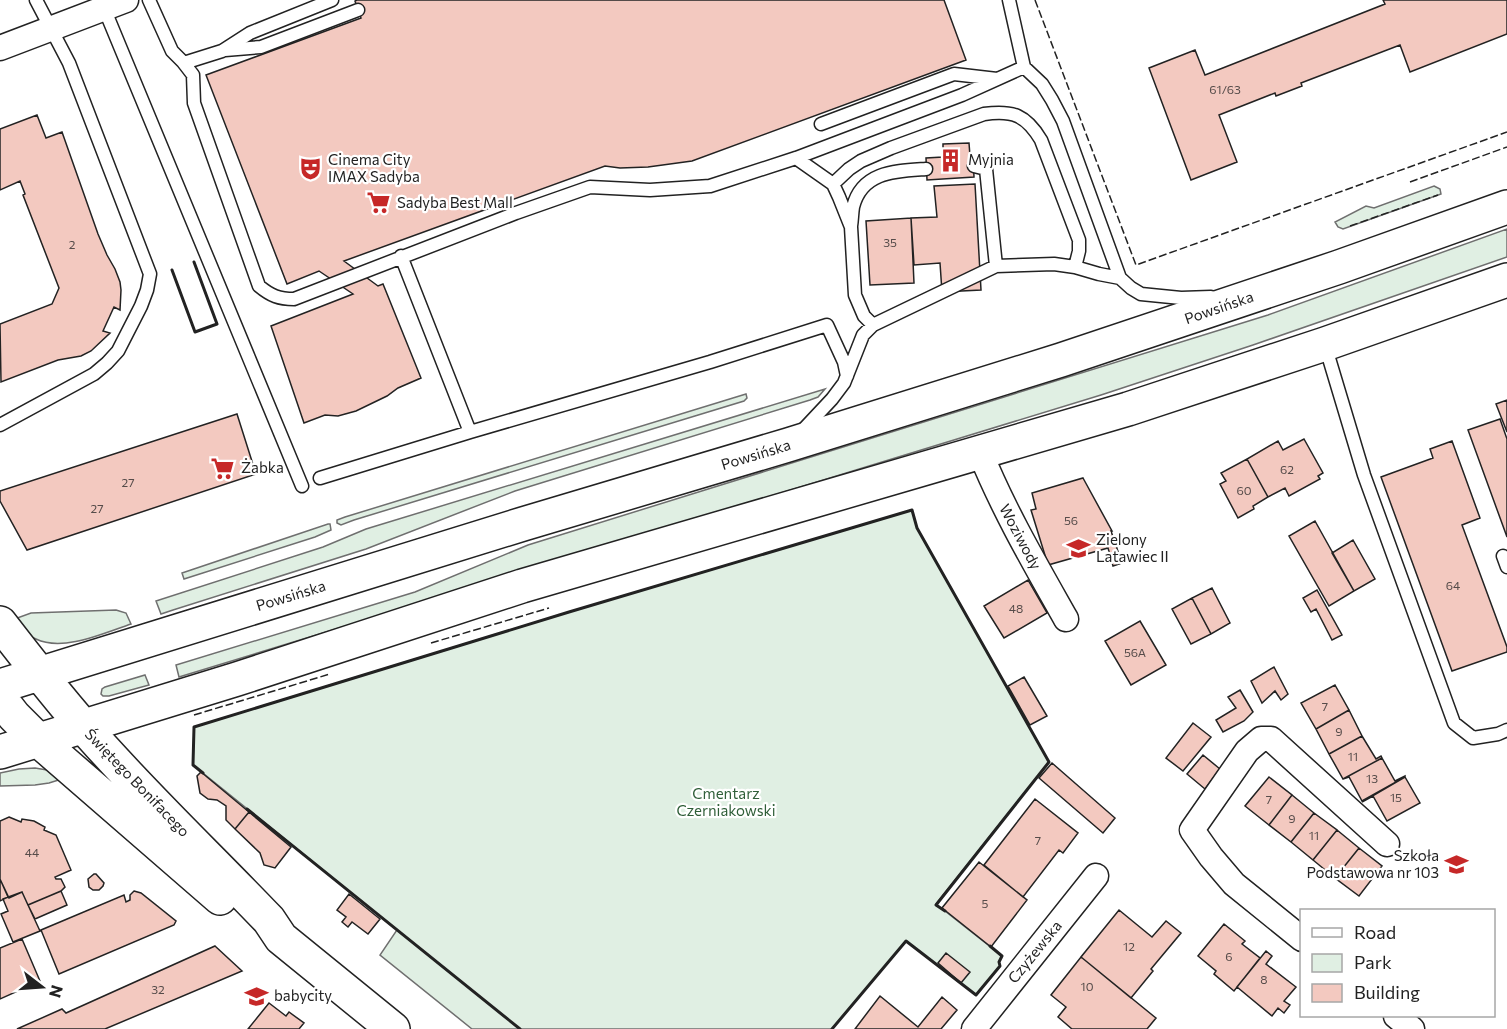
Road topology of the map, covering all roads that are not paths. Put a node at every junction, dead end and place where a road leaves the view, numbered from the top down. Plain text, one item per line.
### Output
1 (36, 0) edge
2 (149, 0) edge
3 (332, 0) edge
4 (1009, 0) edge
5 (115, 4) edge
6 (358, 10) dead end
7 (52, 28) junction
8 (0, 48) edge
9 (222, 51) junction
10 (183, 62) junction
11 (1024, 67) junction
12 (998, 79) junction
13 (821, 124) dead end
14 (796, 158) junction
15 (974, 166) dead end
16 (926, 169) dead end
17 (833, 184) junction
18 (1507, 207) edge
19 (851, 227) junction
20 (401, 256) junction
21 (996, 266) junction
22 (1075, 267) junction
23 (1120, 278) junction
24 (1507, 280) edge
25 (1254, 296) junction
26 (873, 325) junction
27 (1324, 344) junction
28 (847, 376) junction
29 (0, 425) edge
30 (470, 432) junction
31 (788, 445) junction
32 (980, 452) junction
33 (320, 478) dead end
34 (302, 486) dead end
35 (1066, 619) dead end
36 (0, 623) edge
37 (39, 674) junction
38 (0, 686) edge
39 (0, 698) edge
40 (82, 726) junction
41 (1507, 729) edge
42 (38, 740) junction
43 (0, 752) edge
44 (1387, 844) dead end
45 (1096, 876) dead end
46 (1300, 937) edge
47 (280, 938) junction
48 (1397, 1017) edge
49 (393, 1029) edge
50 (974, 1029) edge
51 (1412, 1029) edge

1 - 7 lane
2 - 10 lane
3 - 9 lane
4 - 11 lane
5 - 7 street
5 - 34 lane
6 - 9 lane
7 - 8 street
7 - 29 lane
9 - 10 lane
10 - 20 lane
11 - 12 lane
11 - 23 lane
12 - 13 lane
12 - 14 lane
14 - 17 lane
14 - 20 lane
15 - 21 lane
16 - 19 lane
17 - 19 lane
17 - 22 lane
18 - 25 main road, Powsińska
19 - 26 lane
20 - 30 lane
21 - 22 lane
21 - 26 lane
22 - 23 lane
23 - 25 lane
24 - 27 main road
25 - 31 main road, Powsińska
26 - 28 lane
27 - 32 main road
27 - 41 lane
28 - 30 lane
28 - 31 lane
30 - 33 lane
31 - 37 main road, Powsińska
32 - 35 street, Woziwody
32 - 40 main road
36 - 37 main road, Świętego Bonifacego
37 - 38 main road, Powsińska
37 - 40 main road, Świętego Bonifacego
39 - 42 main road, Świętego Bonifacego
40 - 42 main road
40 - 47 main road, Świętego Bonifacego
42 - 43 main road
42 - 47 main road, Świętego Bonifacego
44 - 46 street
45 - 50 street, Czyżewska
47 - 49 main road, Świętego Bonifacego
48 - 51 street

